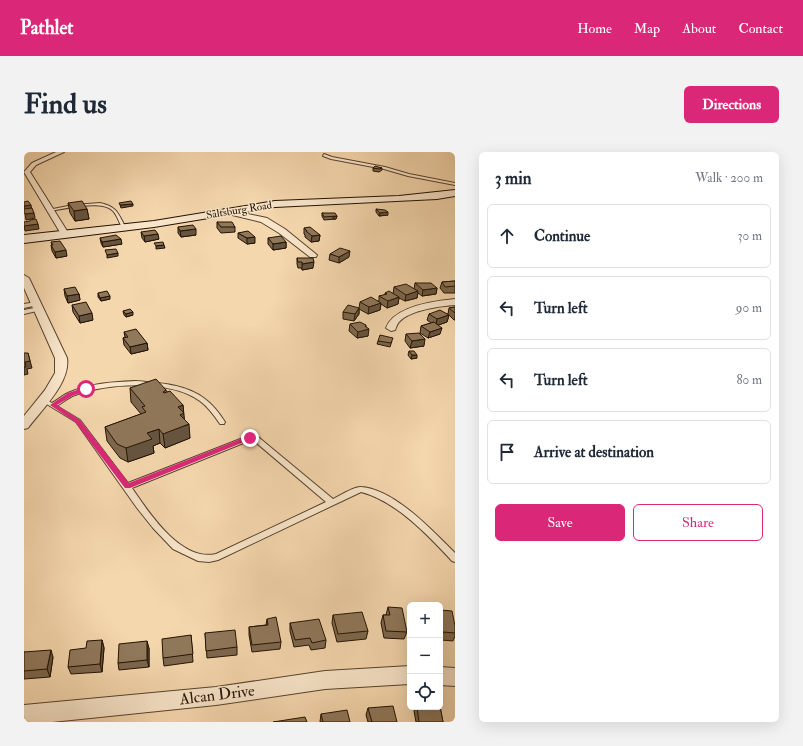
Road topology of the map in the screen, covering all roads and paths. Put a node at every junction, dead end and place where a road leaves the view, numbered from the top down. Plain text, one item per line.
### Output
1 (61, 152) edge
2 (324, 155) dead end
3 (455, 184) edge
4 (453, 195) edge
5 (50, 210) junction
6 (227, 211) junction
7 (124, 228) junction
8 (65, 234) junction
9 (24, 239) edge
10 (313, 255) dead end
11 (24, 278) edge
12 (455, 302) edge
13 (24, 306) edge
14 (37, 307) junction
15 (24, 312) edge
16 (391, 328) dead end
17 (43, 400) junction
18 (53, 405) junction
19 (222, 422) dead end
20 (24, 425) edge
21 (127, 487) junction
22 (332, 502) junction
23 (455, 559) edge
24 (407, 675) edge
25 (443, 676) edge
26 (455, 677) edge
27 (24, 714) edge

1 - 5 street
2 - 3 lane
4 - 6 main road, Saltsburg Road
5 - 7 lane
5 - 8 street
6 - 7 main road, Saltsburg Road
6 - 10 street
7 - 8 main road, Saltsburg Road
8 - 9 main road, Saltsburg Road
11 - 14 street
12 - 16 street
13 - 14 lane
14 - 15 lane
14 - 17 street
17 - 18 lane
17 - 20 street
18 - 19 lane
18 - 21 lane
21 - 22 lane
21 - 22 lane
22 - 23 lane
24 - 27 street, Alcan Drive
25 - 26 street

